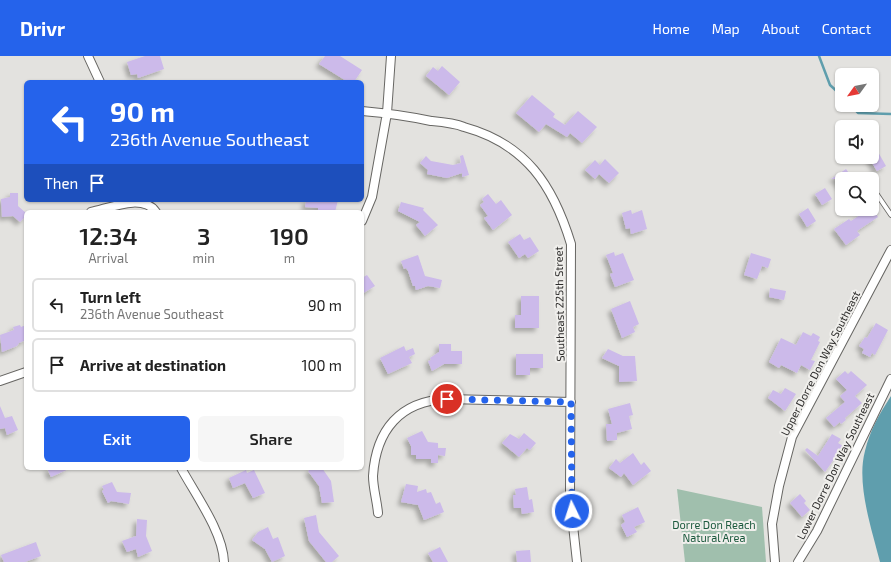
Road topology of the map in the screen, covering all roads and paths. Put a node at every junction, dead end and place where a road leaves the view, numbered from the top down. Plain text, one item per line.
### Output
1 (88, 56) edge
2 (392, 56) edge
3 (99, 80) edge
4 (364, 111) edge
5 (386, 113) junction
6 (879, 197) edge
7 (138, 202) edge
8 (138, 202) edge
9 (100, 210) edge
10 (154, 210) edge
11 (891, 215) edge
12 (364, 216) edge
13 (891, 250) edge
14 (24, 373) edge
15 (891, 379) edge
16 (0, 381) edge
17 (571, 402) junction
18 (182, 470) edge
19 (378, 513) dead end
20 (224, 562) edge
21 (577, 562) edge
22 (776, 562) edge
23 (798, 562) edge

1 - 3 street
2 - 5 street
4 - 5 street, Southeast 225th Street
5 - 12 street
5 - 17 street, Southeast 225th Street
6 - 11 lane
7 - 10 street
8 - 9 street
13 - 22 street, Upper Dorre Don Way Southeast
14 - 16 street
15 - 23 street, Lower Dorre Don Way Southeast
17 - 19 street
17 - 21 street, Southeast 225th Street
18 - 20 street

